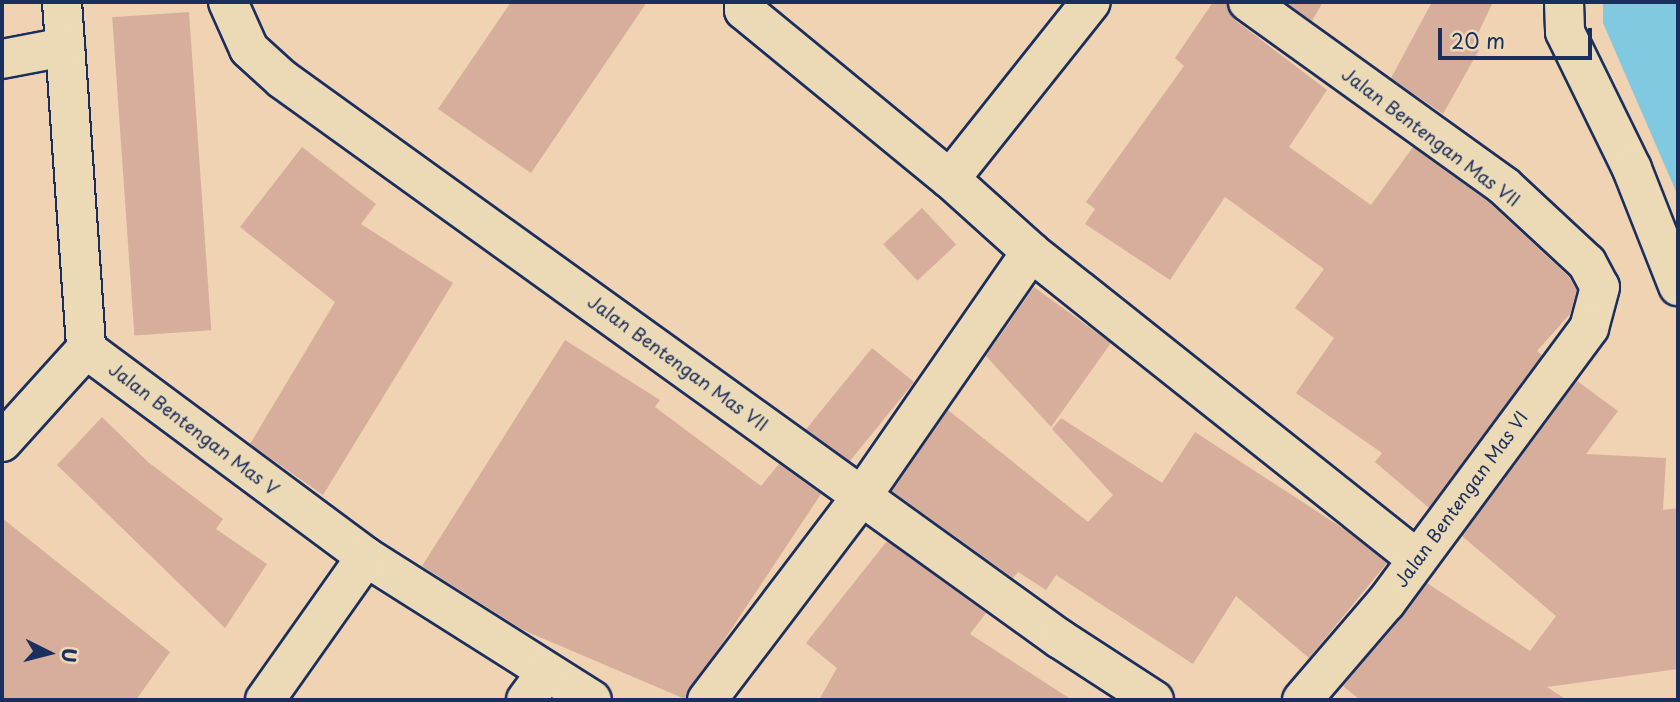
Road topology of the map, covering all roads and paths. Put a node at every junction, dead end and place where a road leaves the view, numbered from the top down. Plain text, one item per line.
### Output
1 (62, 2) edge
2 (229, 2) edge
3 (744, 2) edge
4 (1091, 2) edge
5 (1248, 2) edge
6 (1564, 2) edge
7 (65, 47) junction
8 (2, 59) edge
9 (950, 179) junction
10 (1031, 252) junction
11 (1678, 286) edge
12 (1600, 287) joint
13 (86, 349) junction
14 (2, 442) edge
15 (862, 496) junction
16 (366, 557) junction
17 (1416, 558) junction
18 (536, 686) edge
19 (265, 700) edge
20 (592, 700) edge
21 (707, 700) edge
22 (1154, 700) edge
23 (1302, 700) edge

1 - 7 street
2 - 15 street, Jalan Bentengan Mas VII
3 - 9 street
4 - 9 street
5 - 12 street, Jalan Bentengan Mas VII
6 - 11 street
7 - 8 street
7 - 13 street
9 - 10 street
10 - 15 street
10 - 17 street
12 - 17 street, Jalan Bentengan Mas VI
13 - 14 street
13 - 16 street, Jalan Bentengan Mas V
15 - 21 street
15 - 22 street, Jalan Bentengan Mas VII
16 - 18 street, Jalan Bentengan Mas V
16 - 19 street
17 - 23 street, Jalan Bentengan Mas VI
18 - 20 street, Jalan Bentengan Mas V

